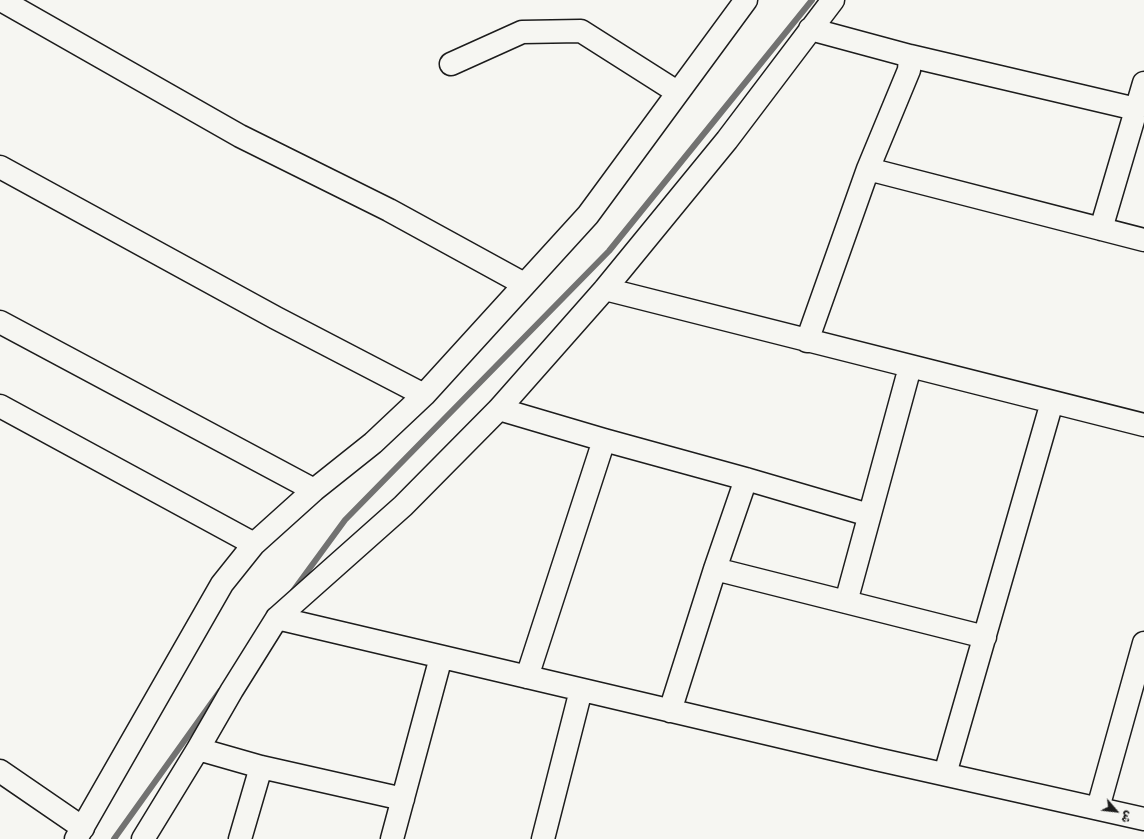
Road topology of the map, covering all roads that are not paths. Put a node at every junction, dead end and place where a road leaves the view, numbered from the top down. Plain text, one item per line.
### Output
1 (1, 0) edge
2 (746, 0) edge
3 (833, 0) edge
4 (810, 29) junction
5 (910, 56) junction
6 (451, 64) dead end
7 (1144, 83) edge
8 (677, 92) junction
9 (1136, 109) junction
10 (0, 167) edge
11 (868, 169) junction
12 (1101, 229) junction
13 (1144, 240) edge
14 (524, 284) junction
15 (604, 289) junction
16 (0, 322) edge
17 (807, 341) junction
18 (910, 367) junction
19 (424, 395) junction
20 (1052, 402) junction
21 (0, 406) edge
22 (499, 409) junction
23 (1144, 425) edge
24 (604, 440) junction
25 (746, 479) junction
26 (314, 490) junction
27 (869, 515) junction
28 (254, 544) junction
29 (715, 569) junction
30 (846, 602) junction
31 (277, 618) junction
32 (985, 637) junction
33 (1144, 643) edge
34 (441, 657) junction
35 (526, 677) junction
36 (581, 690) junction
37 (670, 711) junction
38 (198, 749) junction
39 (261, 767) junction
40 (0, 772) edge
41 (945, 774) junction
42 (403, 799) junction
43 (1098, 808) junction
44 (1144, 819) edge
45 (79, 833) edge
46 (143, 839) edge
47 (240, 839) edge
48 (392, 839) edge
49 (543, 839) edge

1 - 14 street
2 - 8 street
3 - 4 street
4 - 5 street
4 - 15 street
5 - 9 street
5 - 11 street
6 - 8 street
7 - 9 street
8 - 14 street
9 - 12 street
10 - 19 street
11 - 12 street
11 - 17 street
12 - 13 street
14 - 19 street
15 - 17 street
15 - 22 street
16 - 26 street
17 - 18 street
18 - 20 street
18 - 27 street
19 - 26 street
20 - 23 street
20 - 32 street
21 - 28 street
22 - 24 street
22 - 31 street
24 - 25 street
24 - 35 street
25 - 27 street
25 - 29 street
26 - 28 street
27 - 30 street
28 - 45 street
29 - 30 street
29 - 37 street
30 - 32 street
31 - 34 street
31 - 38 street
32 - 41 street
33 - 43 street
34 - 35 street
34 - 42 street
35 - 36 street
36 - 37 street
36 - 49 street
37 - 41 street
38 - 39 street
38 - 46 street
39 - 42 street
39 - 47 street
40 - 45 street
41 - 43 street
42 - 48 street
43 - 44 street

